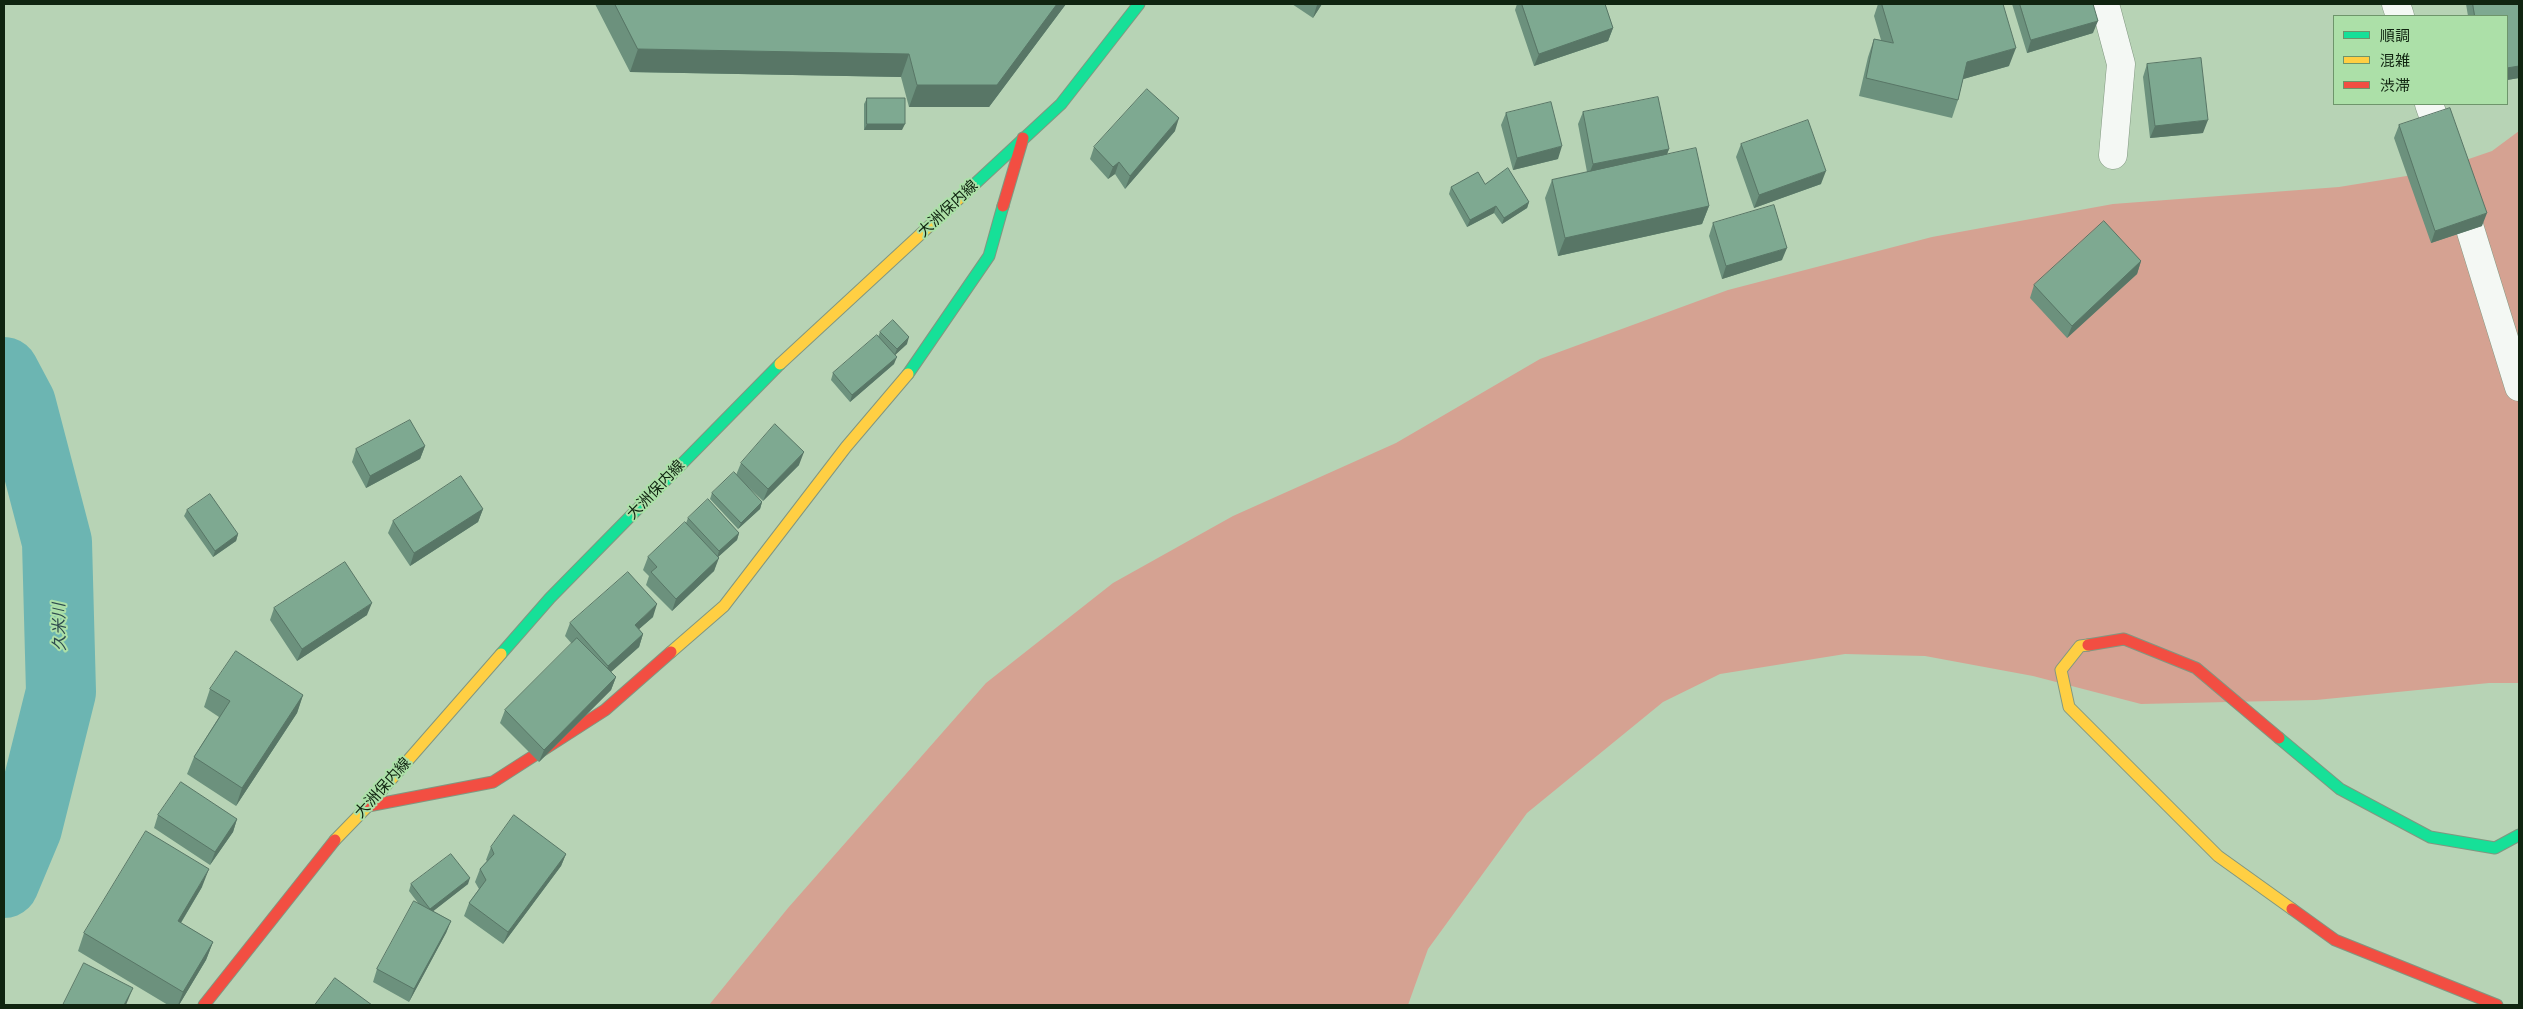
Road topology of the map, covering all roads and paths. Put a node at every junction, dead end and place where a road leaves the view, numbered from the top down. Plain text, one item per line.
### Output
1 (1139, 4) edge
2 (2105, 4) edge
3 (2429, 105) edge
4 (1023, 138) junction
5 (2114, 155) dead end
6 (2519, 387) edge
7 (368, 806) junction
8 (2519, 835) edge
9 (204, 1005) edge
10 (2497, 1005) edge

1 - 4 street, 大洲保内線
2 - 5 street
3 - 6 street
4 - 7 street, 大洲保内線
4 - 7 street
7 - 9 street, 大洲保内線
8 - 10 street

